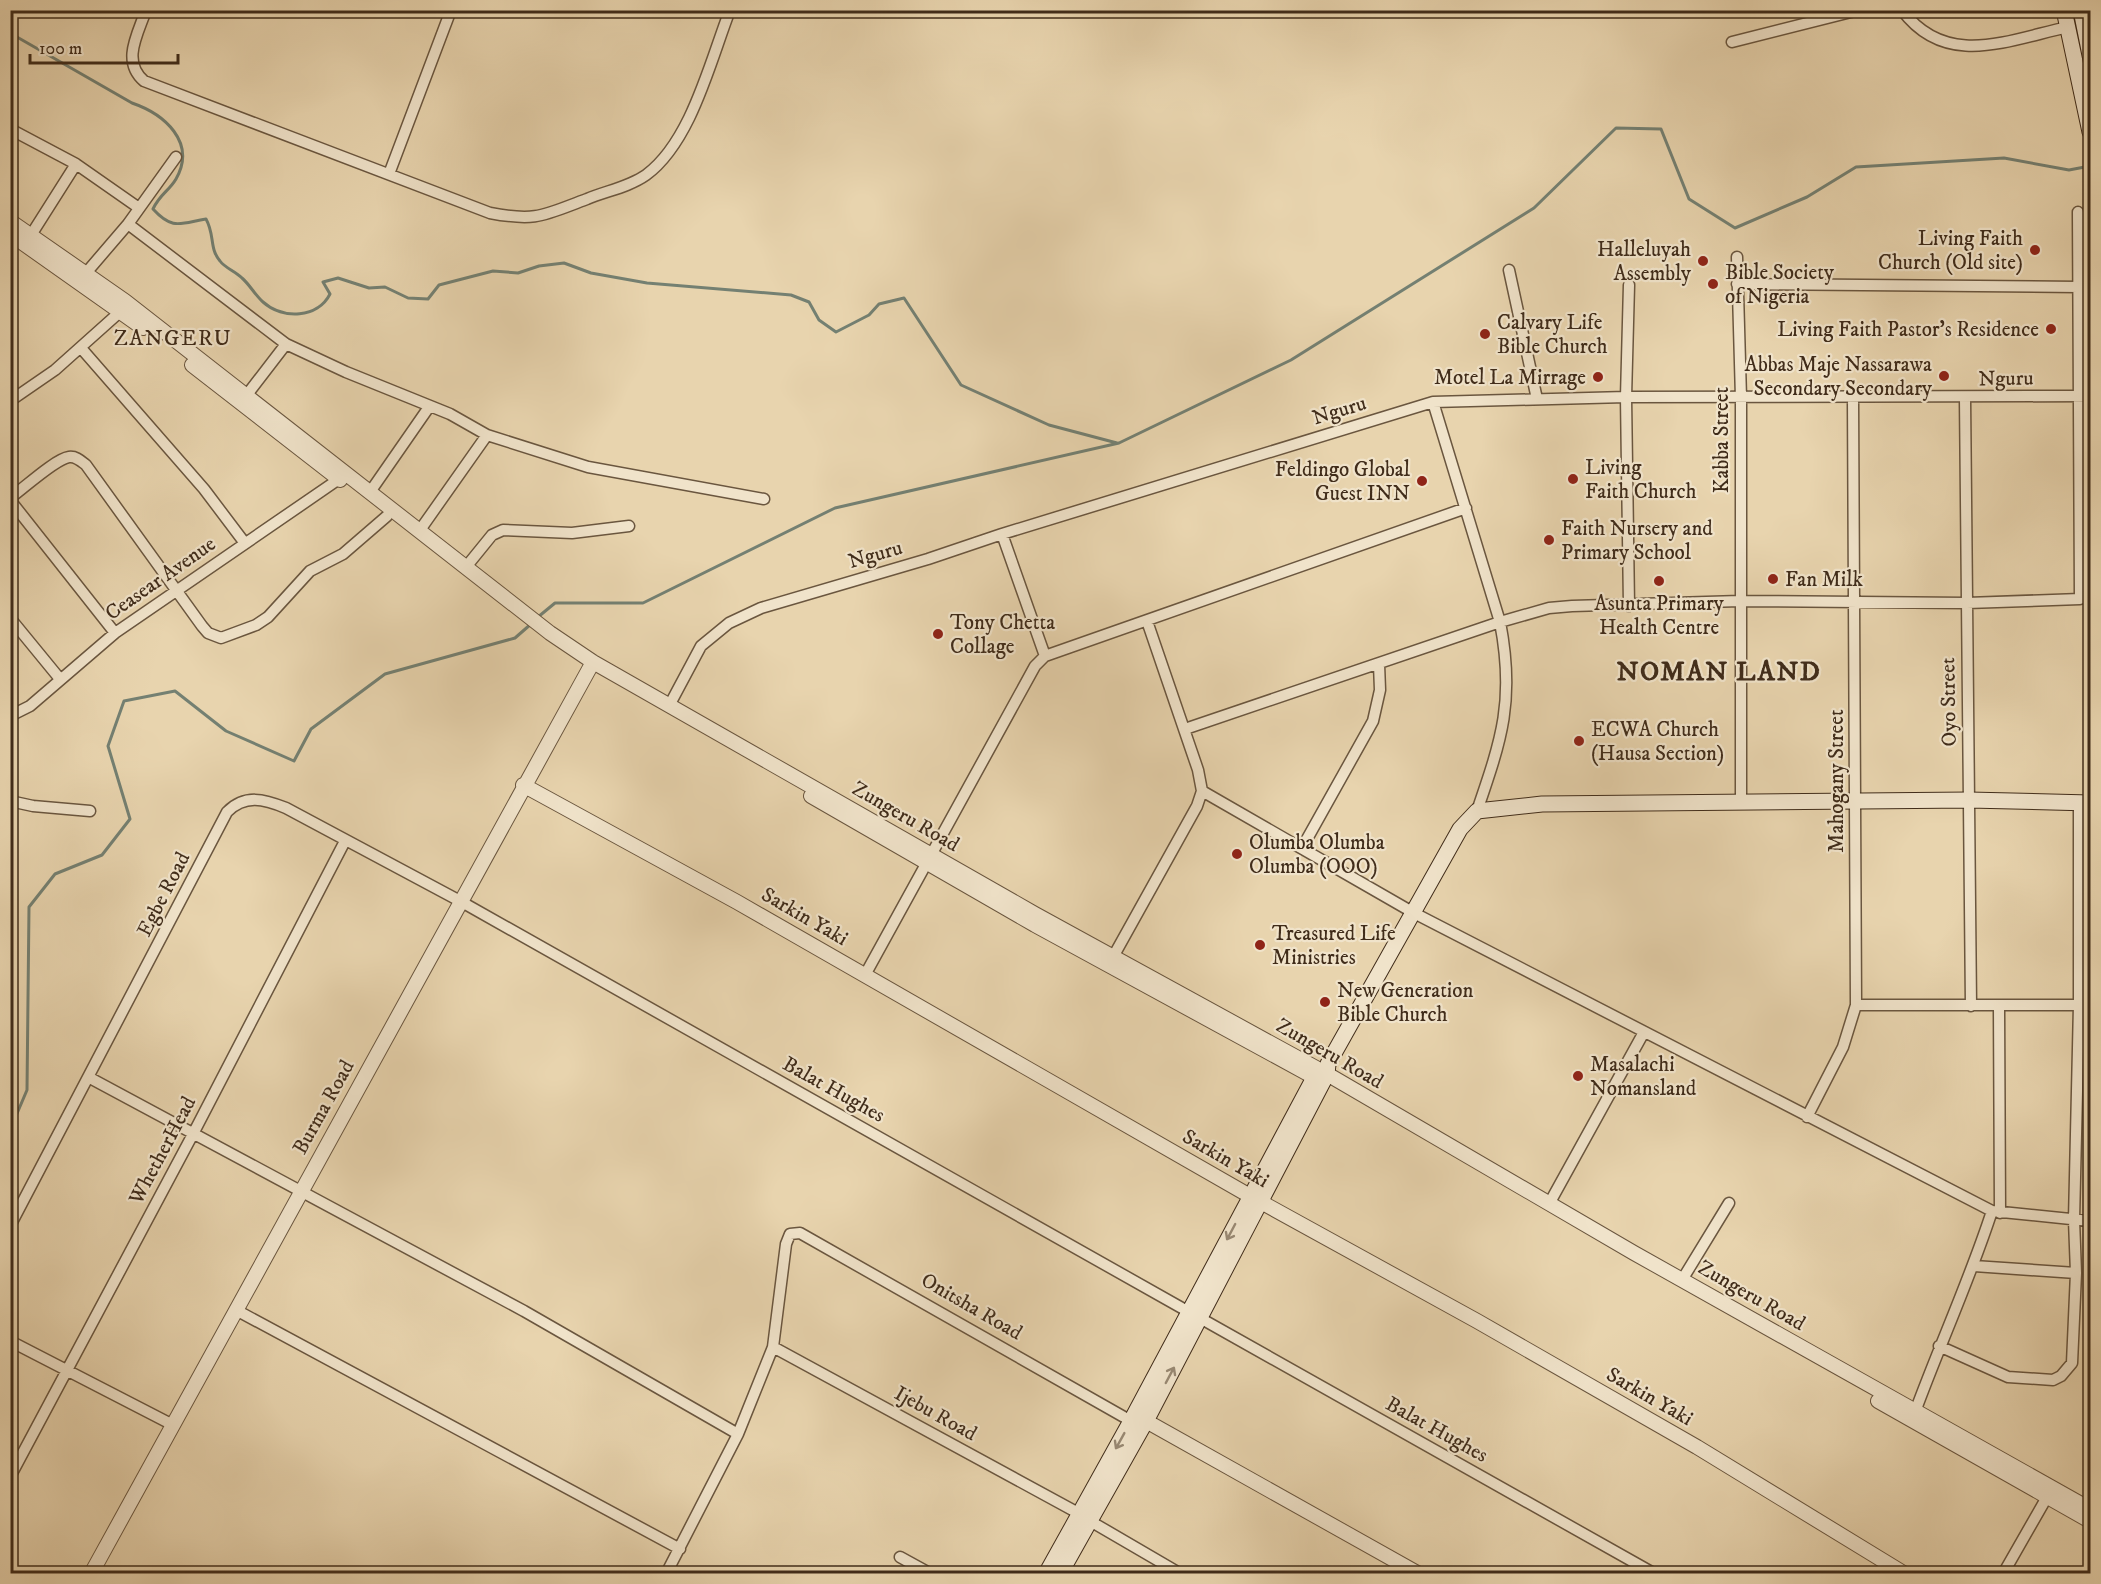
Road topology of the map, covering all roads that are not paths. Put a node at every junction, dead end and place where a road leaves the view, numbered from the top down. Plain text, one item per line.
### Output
1 (146, 10) edge
2 (451, 10) edge
3 (730, 10) edge
4 (1859, 10) edge
5 (1902, 10) edge
6 (2064, 10) edge
7 (2080, 10) edge
8 (2068, 27) junction
9 (1732, 42) dead end
10 (2091, 55) edge
11 (10, 129) edge
12 (2090, 130) edge
13 (176, 157) dead end
14 (76, 164) junction
15 (389, 174) junction
16 (139, 208) junction
17 (2078, 212) dead end
18 (10, 221) edge
19 (128, 224) junction
20 (10, 234) edge
21 (31, 235) junction
22 (1737, 257) dead end
23 (1509, 270) dead end
24 (86, 273) junction
25 (1737, 284) junction
26 (1629, 285) dead end
27 (2079, 287) junction
28 (121, 311) junction
29 (286, 344) junction
30 (81, 348) junction
31 (246, 396) junction
32 (2085, 396) edge
33 (1626, 397) junction
34 (1742, 398) junction
35 (1853, 398) junction
36 (1965, 398) junction
37 (1536, 399) junction
38 (10, 401) edge
39 (1433, 402) junction
40 (429, 407) junction
41 (487, 435) junction
42 (339, 479) junction
43 (370, 492) junction
44 (10, 499) edge
45 (764, 499) dead end
46 (1466, 508) junction
47 (387, 516) junction
48 (629, 526) dead end
49 (420, 530) junction
50 (1002, 534) junction
51 (244, 542) junction
52 (466, 567) junction
53 (178, 591) junction
54 (1740, 601) junction
55 (1856, 602) junction
56 (1967, 603) junction
57 (1629, 606) junction
58 (10, 618) edge
59 (530, 621) junction
60 (1147, 621) junction
61 (1500, 622) junction
62 (115, 633) junction
63 (1045, 656) junction
64 (1379, 664) junction
65 (590, 666) junction
66 (60, 679) junction
67 (669, 706) junction
68 (10, 716) edge
69 (1185, 729) junction
70 (523, 785) junction
71 (1202, 791) junction
72 (1969, 800) junction
73 (10, 801) edge
74 (1855, 802) junction
75 (2085, 802) edge
76 (1741, 803) junction
77 (90, 811) dead end
78 (1477, 811) junction
79 (345, 841) junction
80 (1302, 848) junction
81 (928, 857) junction
82 (460, 901) junction
83 (1414, 914) junction
84 (1113, 957) junction
85 (865, 975) junction
86 (1856, 1005) junction
87 (2085, 1005) edge
88 (1971, 1006) junction
89 (1999, 1006) junction
90 (1644, 1032) junction
91 (1322, 1074) junction
92 (90, 1078) junction
93 (1807, 1117) junction
94 (193, 1134) junction
95 (302, 1190) junction
96 (1255, 1199) junction
97 (1729, 1203) dead end
98 (1549, 1204) junction
99 (1996, 1212) junction
100 (2074, 1220) junction
101 (2091, 1221) edge
102 (10, 1226) edge
103 (1974, 1266) junction
104 (2076, 1273) junction
105 (1682, 1280) junction
106 (236, 1310) junction
107 (1195, 1315) junction
108 (10, 1341) edge
109 (1939, 1346) junction
110 (773, 1347) junction
111 (65, 1370) junction
112 (1915, 1412) junction
113 (1139, 1421) junction
114 (173, 1425) junction
115 (738, 1434) junction
116 (10, 1477) edge
117 (2047, 1497) junction
118 (2091, 1509) edge
119 (1085, 1517) junction
120 (2091, 1521) edge
121 (680, 1549) junction
122 (900, 1557) dead end
123 (92, 1574) edge
124 (666, 1574) edge
125 (931, 1574) edge
126 (1046, 1574) edge
127 (1060, 1574) edge
128 (1181, 1574) edge
129 (1419, 1574) edge
130 (1655, 1574) edge
131 (1905, 1574) edge
132 (2003, 1574) edge

1 - 15 street
2 - 15 street
3 - 15 street
4 - 9 street
5 - 8 street
6 - 8 main road
7 - 10 main road
8 - 12 main road
11 - 14 street
13 - 16 street
14 - 16 street
14 - 21 street
16 - 19 street
17 - 27 street
18 - 21 street
19 - 24 street
19 - 29 street
20 - 28 street
21 - 24 street
22 - 25 street, Kabba Street
23 - 37 street
24 - 31 street
25 - 27 street
25 - 34 street, Kabba Street
26 - 33 street
27 - 32 street
28 - 30 street
28 - 42 street
29 - 31 street
29 - 40 street
30 - 38 street
30 - 51 street
31 - 43 street
32 - 36 street, Nguru
32 - 56 street
33 - 34 street, Nguru
33 - 37 street, Nguru
33 - 57 street
34 - 35 street, Nguru
34 - 54 street, Kabba Street
35 - 36 street, Nguru
35 - 55 street, Mahogany Street
36 - 56 street, Oyo Street
37 - 39 street, Nguru
39 - 46 street
39 - 50 street, Nguru
40 - 41 street
40 - 43 street
41 - 45 street
41 - 49 street
42 - 47 street
42 - 51 street, Ceasear Avenue
43 - 49 street
44 - 53 street
44 - 62 street
46 - 60 street
46 - 61 street
47 - 53 street
47 - 59 street
48 - 52 street
49 - 52 street
50 - 63 street
50 - 67 street, Nguru
51 - 53 street, Ceasear Avenue
52 - 59 street
53 - 62 street, Ceasear Avenue
54 - 55 street
54 - 57 street
54 - 76 street, Kabba Street
55 - 56 street
55 - 74 street, Mahogany Street
56 - 72 street, Oyo Street
57 - 61 street
58 - 66 street
59 - 65 street, Zungeru Road
60 - 63 street
60 - 69 street
61 - 64 street
61 - 78 street
62 - 66 street, Ceasear Avenue
63 - 81 street
64 - 69 street
64 - 80 street
65 - 67 street, Zungeru Road
65 - 70 street, Burma Road
65 - 81 street
66 - 68 street, Ceasear Avenue
67 - 81 street, Zungeru Road
69 - 71 street
70 - 82 street, Burma Road
70 - 85 street, Sarkin Yaki
71 - 80 street
71 - 84 street
72 - 74 main road
72 - 75 main road
72 - 88 street, Oyo Street
73 - 77 street
74 - 76 main road
74 - 86 street, Mahogany Street
75 - 87 street
76 - 78 main road
78 - 83 main road
79 - 82 street, Egbe Road
79 - 92 street, Egbe Road
79 - 94 street, WhetherHead
80 - 83 street
81 - 84 street, Zungeru Road
81 - 85 street
81 - 91 street
82 - 95 street, Burma Road
82 - 107 street, Balat Hughes
83 - 90 street
83 - 91 main road
84 - 91 street, Zungeru Road
85 - 96 street, Sarkin Yaki
86 - 88 street
86 - 93 street, Mahogany Street
87 - 89 street
87 - 100 street
88 - 89 street
89 - 99 street
90 - 93 street
90 - 98 street
91 - 96 main road
91 - 98 street, Zungeru Road
91 - 117 street
92 - 94 street
92 - 102 street, Egbe Road
93 - 99 street
94 - 95 street
94 - 111 street, WhetherHead
95 - 106 street, Burma Road
95 - 115 street
96 - 107 main road
96 - 131 street, Sarkin Yaki
97 - 105 street
98 - 105 street, Zungeru Road
99 - 100 street
99 - 103 street
100 - 101 street
100 - 104 street
103 - 104 street
103 - 109 street
104 - 109 street
105 - 112 street, Zungeru Road
106 - 114 street, Burma Road
106 - 121 street
107 - 113 main road
107 - 130 street, Balat Hughes
108 - 111 street
109 - 112 street
110 - 113 street, Onitsha Road
110 - 115 street
110 - 119 street, Ijebu Road
111 - 114 street
111 - 116 street, WhetherHead
112 - 118 street, Zungeru Road
113 - 119 main road
113 - 129 street, Onitsha Road
114 - 123 street, Burma Road
115 - 121 street
117 - 120 street
117 - 132 street
119 - 126 main road
119 - 127 main road
119 - 128 street, Ijebu Road
121 - 124 street
122 - 125 street

